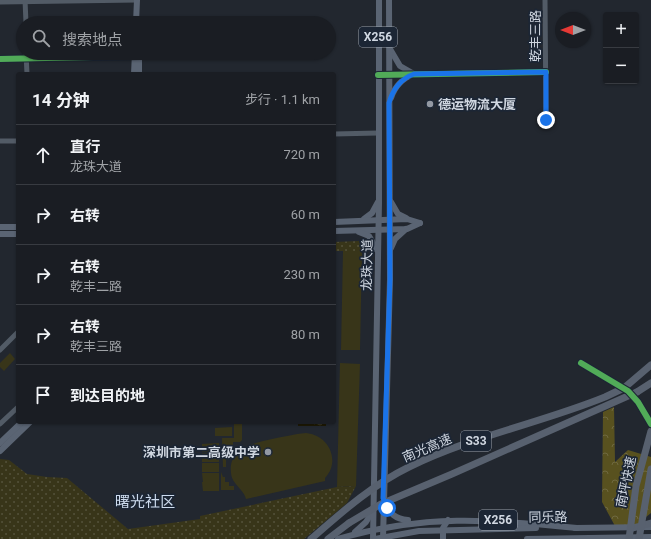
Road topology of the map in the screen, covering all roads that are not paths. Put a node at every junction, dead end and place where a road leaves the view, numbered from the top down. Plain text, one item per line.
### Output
1 (137, 0) edge
2 (141, 0) edge
3 (379, 0) edge
4 (389, 0) edge
5 (545, 0) edge
6 (25, 1) edge
7 (0, 2) edge
8 (26, 16) edge
9 (136, 16) edge
10 (140, 16) edge
11 (389, 47) junction
12 (16, 57) edge
13 (0, 59) edge
14 (26, 60) edge
15 (136, 60) edge
16 (138, 60) edge
17 (27, 72) edge
18 (134, 72) edge
19 (139, 72) edge
20 (546, 72) junction
21 (389, 74) junction
22 (414, 74) junction
23 (378, 75) junction
24 (389, 103) junction
25 (546, 120) dead end
26 (378, 133) junction
27 (336, 134) edge
28 (0, 141) edge
29 (16, 141) edge
30 (379, 198) junction
31 (390, 198) junction
32 (390, 219) junction
33 (407, 219) junction
34 (361, 220) junction
35 (379, 220) junction
36 (336, 222) edge
37 (16, 226) edge
38 (0, 227) edge
39 (379, 229) junction
40 (390, 229) junction
41 (407, 229) junction
42 (336, 231) edge
43 (356, 231) junction
44 (0, 234) edge
45 (16, 234) edge
46 (390, 252) junction
47 (378, 257) junction
48 (16, 334) edge
49 (0, 350) edge
50 (582, 363) dead end
51 (651, 364) edge
52 (651, 383) edge
53 (16, 409) edge
54 (0, 424) edge
55 (20, 424) edge
56 (28, 424) edge
57 (651, 424) edge
58 (651, 431) edge
59 (0, 443) edge
60 (0, 451) edge
61 (651, 469) edge
62 (383, 498) junction
63 (373, 500) junction
64 (448, 520) junction
65 (418, 522) junction
66 (651, 523) edge
67 (651, 527) edge
68 (382, 528) junction
69 (577, 528) junction
70 (633, 528) junction
71 (373, 530) junction
72 (348, 536) junction
73 (651, 537) edge
74 (578, 538) junction
75 (634, 538) edge
76 (311, 539) edge
77 (328, 539) edge
78 (338, 539) edge
79 (374, 539) edge
80 (383, 539) edge
81 (443, 539) edge
82 (527, 539) edge
83 (536, 539) edge
84 (570, 539) edge
85 (642, 539) edge

1 - 6 street
1 - 9 main road
2 - 10 main road
3 - 23 main road, 龙珠大道 / X256
4 - 11 main road, 龙珠大道 / X256
5 - 20 street, 乾丰三路
6 - 7 street
6 - 8 street
11 - 21 main road, 龙珠大道 / X256
11 - 22 main road
12 - 13 street
14 - 17 street
15 - 18 main road
16 - 19 main road
20 - 22 street
20 - 25 street, 乾丰三路
21 - 22 street
21 - 23 street
21 - 24 main road, 龙珠大道 / X256
22 - 24 main road
23 - 26 main road, 龙珠大道 / X256
24 - 31 main road, 龙珠大道 / X256
26 - 27 street
26 - 30 main road, 龙珠大道 / X256
28 - 29 street
30 - 34 main road
30 - 35 main road, 龙珠大道 / X256
31 - 32 main road, 龙珠大道 / X256
31 - 33 main road
32 - 33 main road
32 - 35 main road
32 - 40 main road, 龙珠大道 / X256
33 - 41 main road
34 - 35 main road
34 - 36 main road
35 - 39 main road, 龙珠大道 / X256
37 - 38 main road
39 - 40 main road
39 - 43 main road
39 - 47 main road, 龙珠大道 / X256
40 - 41 main road
40 - 46 main road, 龙珠大道 / X256
41 - 46 main road
42 - 43 main road
43 - 47 main road
44 - 45 main road
46 - 62 main road, 龙珠大道 / X256
47 - 63 main road, 龙珠大道 / X256
48 - 49 street
50 - 57 street
51 - 76 highway, 南光高速 / S33, bridge
52 - 77 highway, S33, bridge
53 - 54 street
55 - 59 main road
56 - 60 main road
58 - 75 highway, 南坪快速, bridge
61 - 75 highway, 南坪快速, bridge
62 - 65 main road, X256
62 - 68 main road, 龙珠大道 / X256
63 - 71 main road, 龙珠大道 / X256
63 - 72 main road
64 - 65 main road, X256
64 - 69 main road, X256
64 - 81 main road
65 - 68 main road, X256
66 - 70 highway
67 - 70 main road, 同乐路 / X256
68 - 71 main road
68 - 80 main road, 龙珠大道 / X256
69 - 70 main road, 同乐路 / X256
69 - 79 main road, 同乐路, bridge
71 - 72 main road
71 - 79 main road, X256
72 - 78 main road
73 - 75 main road, 同乐路
74 - 75 main road, 同乐路
74 - 83 main road, 同乐路
74 - 84 main road
75 - 85 highway
82 - 83 main road, 同乐路

